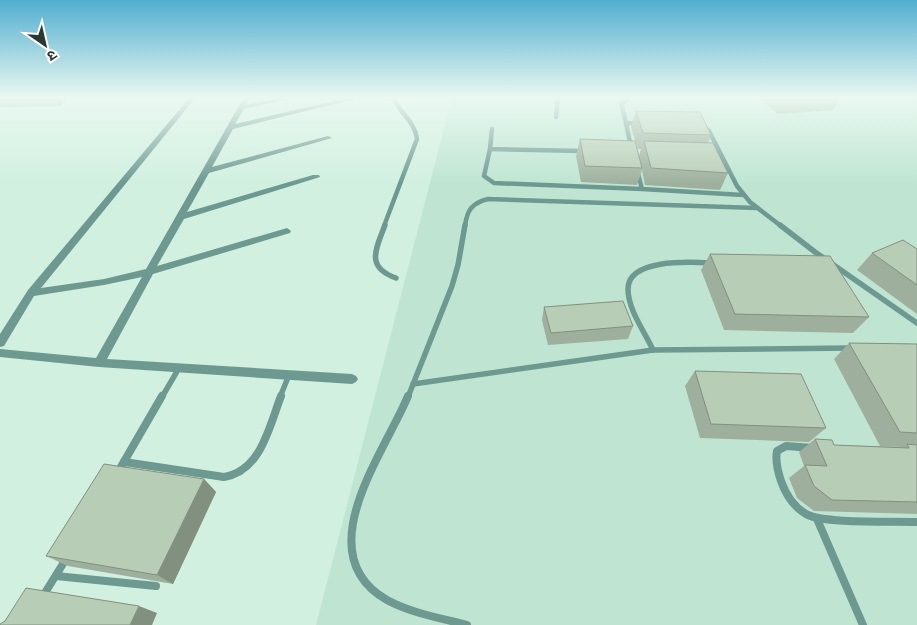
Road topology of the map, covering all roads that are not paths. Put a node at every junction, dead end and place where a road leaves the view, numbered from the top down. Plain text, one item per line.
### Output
1 (169, 126) edge
2 (237, 126) edge
3 (416, 126) edge
4 (627, 126) edge
5 (702, 126) edge
6 (229, 128) joint
7 (492, 129) dead end
8 (328, 138) dead end
9 (490, 149) junction
10 (585, 151) edge
11 (633, 153) edge
12 (714, 156) edge
13 (723, 156) junction
14 (635, 162) edge
15 (206, 171) junction
16 (316, 177) dead end
17 (642, 189) junction
18 (743, 195) junction
19 (757, 208) junction
20 (180, 217) junction
21 (286, 231) dead end
22 (716, 263) edge
23 (826, 266) edge
24 (836, 266) junction
25 (150, 272) junction
26 (396, 278) dead end
27 (31, 293) junction
28 (917, 323) edge
29 (0, 343) edge
30 (860, 349) edge
31 (653, 350) junction
32 (0, 353) edge
33 (99, 363) junction
34 (180, 368) junction
35 (290, 375) junction
36 (352, 379) dead end
37 (413, 384) junction
38 (823, 448) edge
39 (124, 462) junction
40 (114, 478) edge
41 (817, 518) junction
42 (917, 522) edge
43 (70, 551) edge
44 (56, 576) junction
45 (156, 586) edge
46 (41, 600) edge
47 (444, 622) edge
48 (467, 625) edge
49 (863, 625) edge

1 - 27 street
2 - 6 street
3 - 26 lane
4 - 11 lane
5 - 13 lane
6 - 15 street
7 - 9 lane
8 - 15 street
9 - 10 lane
9 - 17 lane
12 - 13 lane
13 - 18 lane
14 - 17 lane
15 - 20 street
16 - 20 street
17 - 18 lane
18 - 19 lane
19 - 24 lane
19 - 37 lane
20 - 25 street
21 - 25 street
22 - 31 lane
23 - 24 lane
24 - 28 lane
25 - 27 street
25 - 33 street
27 - 29 street
30 - 31 lane
31 - 37 lane
32 - 33 street
33 - 34 street
34 - 35 street
34 - 39 lane
35 - 36 street
35 - 39 lane
37 - 47 lane
38 - 41 lane
39 - 40 lane
41 - 42 lane
41 - 49 lane
43 - 44 lane
44 - 45 lane
44 - 46 lane
47 - 48 lane

